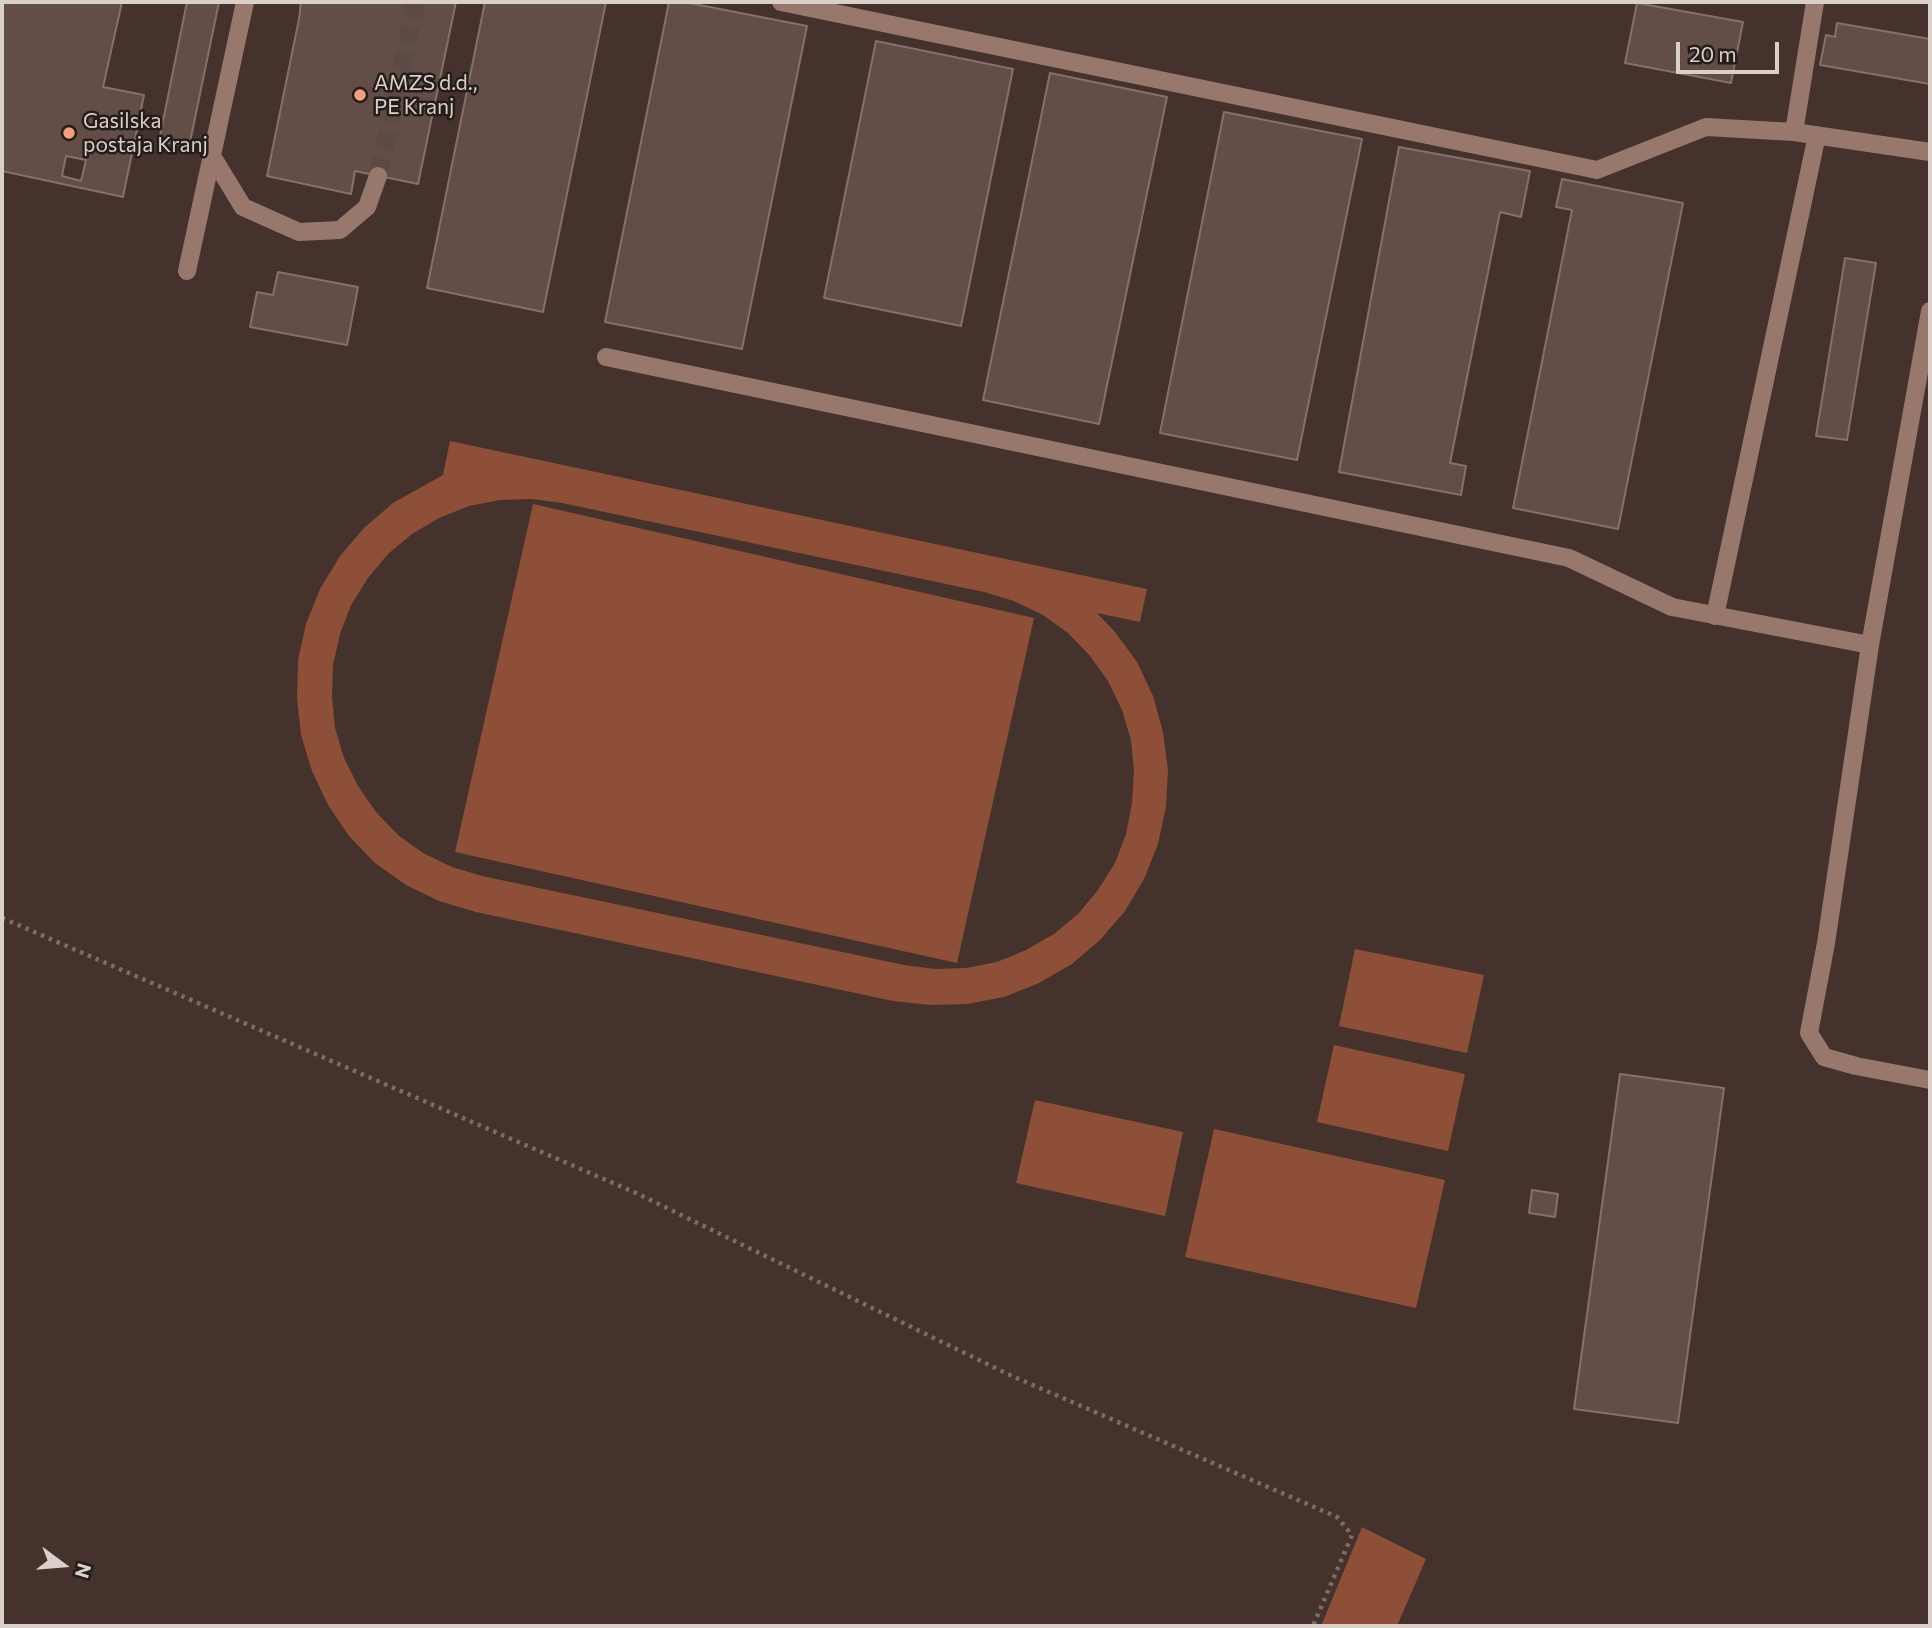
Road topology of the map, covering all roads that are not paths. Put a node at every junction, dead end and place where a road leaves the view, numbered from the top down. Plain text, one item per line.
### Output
1 (245, 2) edge
2 (781, 2) edge
3 (1815, 2) edge
4 (1794, 132) junction
5 (1817, 135) junction
6 (1930, 152) edge
7 (212, 156) junction
8 (378, 176) tunnel mouth
9 (187, 271) dead end
10 (1930, 311) edge
11 (606, 357) dead end
12 (1715, 615) junction
13 (1870, 645) junction
14 (1930, 1080) edge

1 - 7 street
2 - 4 street
3 - 4 street
4 - 5 street
5 - 6 street
5 - 12 street
7 - 8 street
7 - 9 street
10 - 13 street
11 - 12 street
12 - 13 street
13 - 14 street

